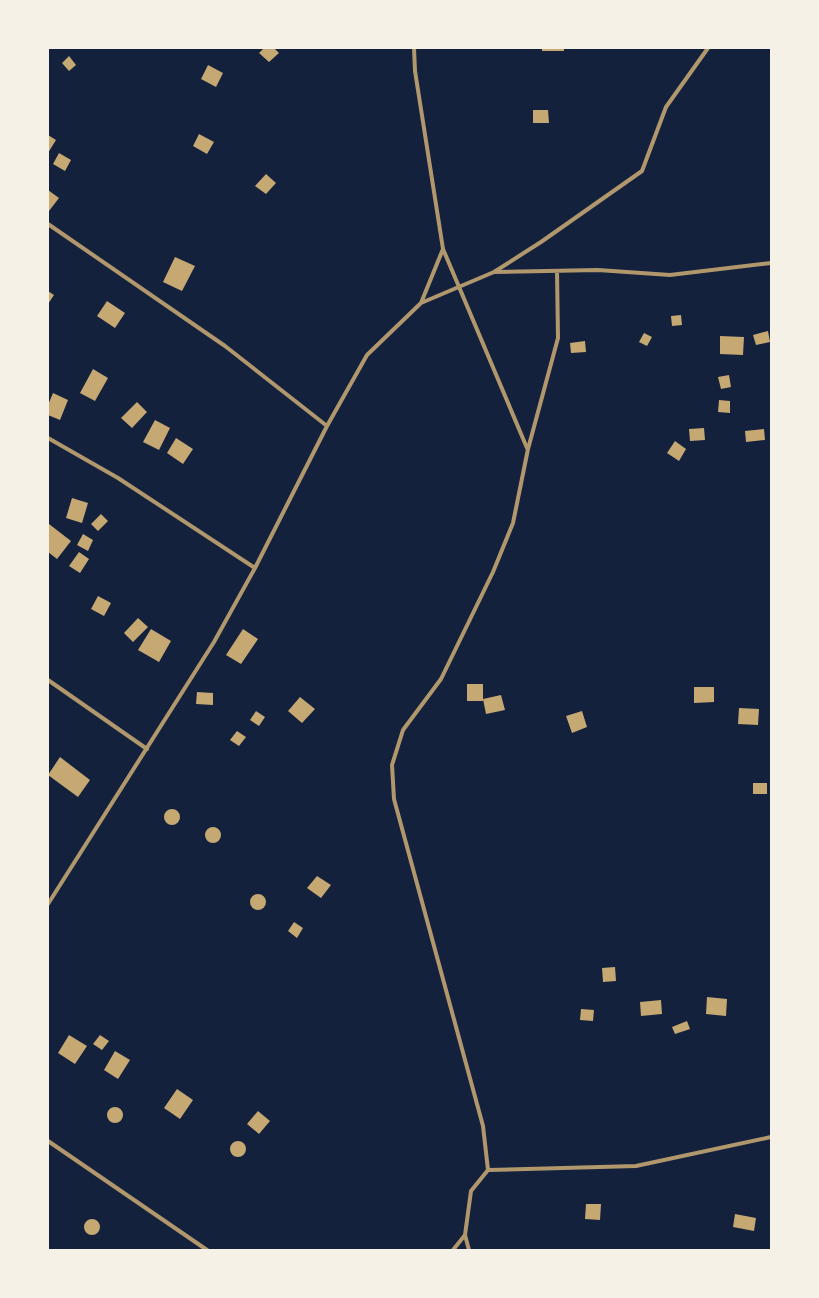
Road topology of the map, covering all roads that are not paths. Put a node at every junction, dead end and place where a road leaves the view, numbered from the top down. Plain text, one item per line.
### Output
1 (414, 48) edge
2 (708, 48) edge
3 (48, 224) edge
4 (443, 249) junction
5 (771, 263) edge
6 (557, 271) junction
7 (494, 272) junction
8 (458, 287) junction
9 (421, 303) junction
10 (327, 426) junction
11 (48, 438) edge
12 (528, 449) junction
13 (255, 568) junction
14 (48, 680) edge
15 (147, 749) junction
16 (48, 904) edge
17 (771, 1137) edge
18 (48, 1141) edge
19 (488, 1170) junction
20 (465, 1235) junction
21 (207, 1250) edge
22 (453, 1250) edge
23 (469, 1250) edge

1 - 4 street
2 - 7 street
3 - 10 street
4 - 8 street
4 - 9 street
5 - 6 street
6 - 7 street
6 - 12 street
7 - 8 street
8 - 9 street
8 - 12 street
9 - 10 street
10 - 13 street
11 - 13 street
12 - 19 street
13 - 15 street
14 - 15 street
15 - 16 street
17 - 19 street
18 - 21 street
19 - 20 street
20 - 22 street
20 - 23 street

